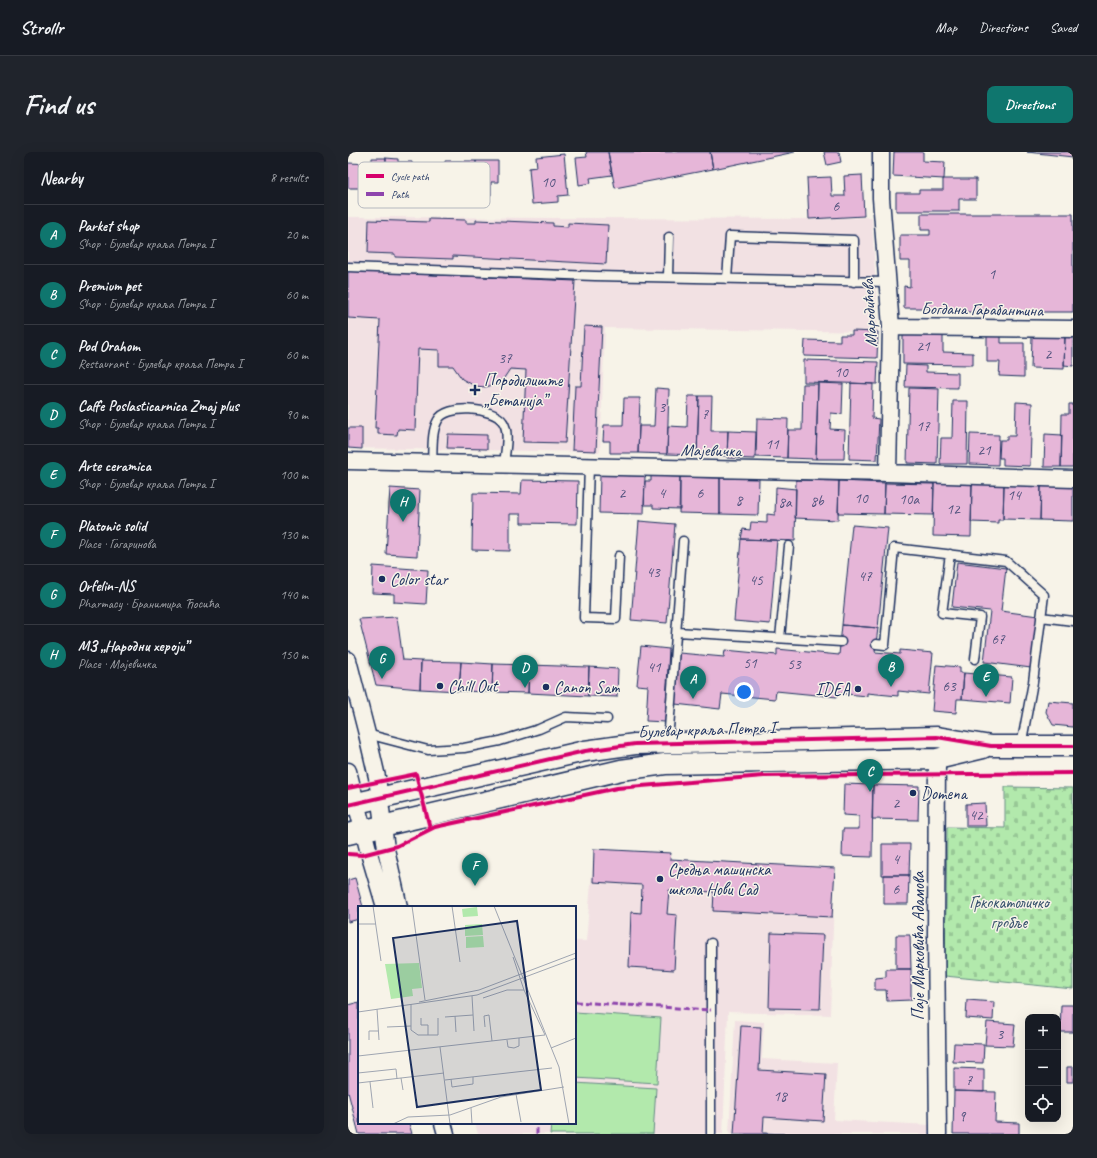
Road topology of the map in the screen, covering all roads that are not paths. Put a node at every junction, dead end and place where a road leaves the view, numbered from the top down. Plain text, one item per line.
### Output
1 (881, 152) edge
2 (669, 237) dead end
3 (348, 267) edge
4 (668, 277) junction
5 (728, 279) junction
6 (854, 282) junction
7 (887, 282) junction
8 (891, 327) junction
9 (1073, 329) edge
10 (348, 461) edge
11 (432, 463) junction
12 (504, 464) junction
13 (589, 466) junction
14 (888, 473) junction
15 (1073, 479) edge
16 (683, 541) dead end
17 (789, 546) dead end
18 (950, 554) junction
19 (619, 556) dead end
20 (1041, 617) junction
21 (1073, 621) edge
22 (677, 632) junction
23 (780, 638) junction
24 (840, 642) dead end
25 (876, 644) dead end
26 (975, 659) dead end
27 (348, 660) edge
28 (607, 719) dead end
29 (367, 734) junction
30 (668, 742) junction
31 (991, 746) junction
32 (1073, 746) edge
33 (1021, 747) junction
34 (937, 759) junction
35 (348, 771) edge
36 (379, 797) junction
37 (352, 804) edge
38 (383, 826) junction
39 (355, 832) edge
40 (385, 906) edge
41 (399, 906) edge
42 (711, 943) dead end
43 (443, 1124) edge
44 (446, 1134) edge
45 (711, 1134) edge
46 (938, 1134) edge

1 - 7 street, Мародићева
2 - 4 lane
3 - 4 lane
4 - 5 lane
5 - 6 lane
5 - 6 lane
6 - 7 lane
7 - 8 street, Мародићева
8 - 9 street, Богдана Гарабантина
8 - 14 street, Мародићева
10 - 11 street, Мајевичка
11 - 12 street, Мајевичка
11 - 12 lane
12 - 13 street, Мајевичка
13 - 14 street, Мајевичка
13 - 19 lane
14 - 15 street, Мајевичка
16 - 22 lane
17 - 23 lane
18 - 20 lane
18 - 25 lane
18 - 26 lane
20 - 21 lane
20 - 33 lane
22 - 23 lane
22 - 30 lane
23 - 24 lane
27 - 29 street
28 - 29 lane
29 - 36 street
30 - 31 street, Булевар краља Петра I
30 - 36 street, Булевар краља Петра I
31 - 33 street, Булевар краља Петра I
31 - 34 street, Булевар краља Петра I
32 - 33 street, Булевар краља Петра I
34 - 38 street, Булевар краља Петра I
34 - 46 street, Паје Марковића Адамова
35 - 37 street
36 - 37 street, Булевар краља Петра I
36 - 38 street
37 - 39 street
38 - 39 street, Булевар краља Петра I
38 - 41 street
39 - 40 street
42 - 45 lane
43 - 44 street

